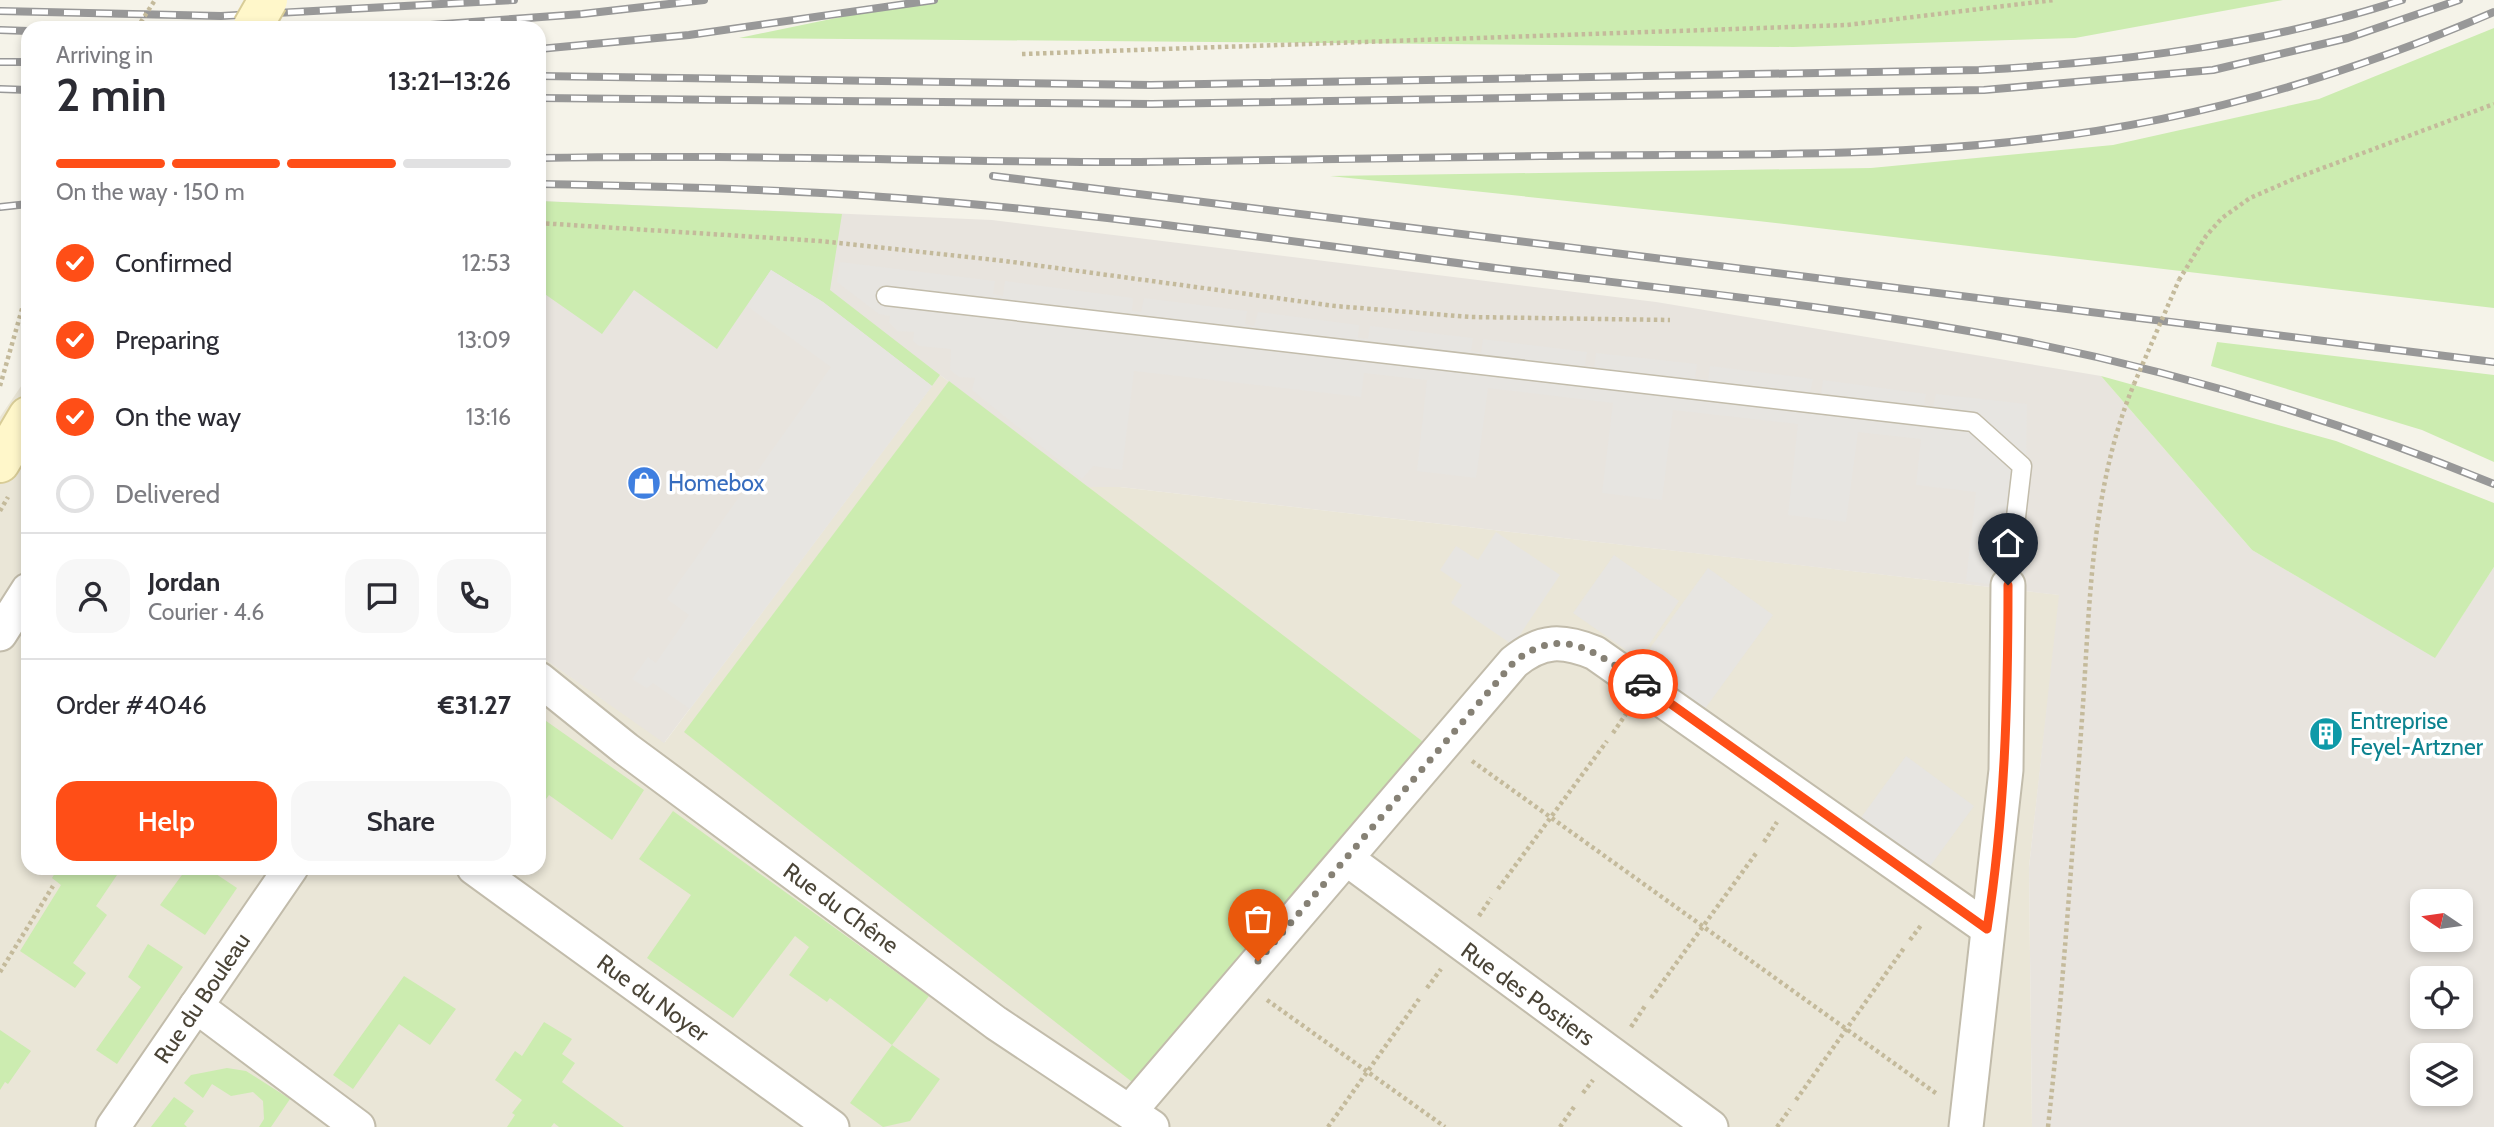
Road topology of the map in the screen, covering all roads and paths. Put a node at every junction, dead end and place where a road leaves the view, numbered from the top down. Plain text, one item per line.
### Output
1 (155, 0) edge
2 (268, 0) edge
3 (2054, 0) edge
4 (142, 21) edge
5 (257, 21) edge
6 (1022, 54) dead end
7 (2494, 104) edge
8 (546, 223) edge
9 (886, 296) dead end
10 (21, 313) edge
11 (1670, 320) dead end
12 (0, 387) edge
13 (21, 428) edge
14 (0, 463) edge
15 (2008, 585) joint
16 (21, 601) edge
17 (0, 634) edge
18 (546, 685) edge
19 (1607, 741) dead end
20 (1446, 743) junction
21 (1552, 817) junction
22 (1757, 852) dead end
23 (1347, 859) junction
24 (285, 875) edge
25 (484, 875) edge
26 (54, 886) dead end
27 (1498, 889) dead end
28 (1705, 928) junction
29 (1987, 929) junction
30 (1904, 948) dead end
31 (0, 972) edge
32 (1240, 981) junction
33 (1651, 998) dead end
34 (1419, 999) dead end
35 (196, 1006) junction
36 (1846, 1030) junction
37 (1368, 1072) junction
38 (1942, 1098) dead end
39 (1796, 1100) dead end
40 (1574, 1107) dead end
41 (1790, 1109) dead end
42 (1141, 1119) edge
43 (113, 1127) edge
44 (358, 1127) edge
45 (832, 1127) edge
46 (1328, 1127) edge
47 (1445, 1127) edge
48 (1560, 1127) edge
49 (1711, 1127) edge
50 (1777, 1127) edge
51 (1966, 1127) edge
52 (2049, 1127) edge

1 - 4 path, bridge
2 - 5 street, bridge
3 - 6 path
7 - 52 path, bridge
8 - 11 path
9 - 15 lane
10 - 12 path
13 - 14 street
15 - 29 street
16 - 17 street
18 - 42 street, Rue du Chêne
19 - 21 path
20 - 21 path
20 - 23 street
20 - 29 street
21 - 27 path
21 - 28 path
22 - 28 path
23 - 32 street
23 - 49 street, Rue des Postiers
24 - 35 street, Rue du Bouleau
25 - 45 street, Rue du Noyer
26 - 31 path
28 - 33 path
28 - 36 path
29 - 51 street
30 - 36 path
32 - 37 path
32 - 42 street
34 - 37 path
35 - 43 street, Rue du Bouleau
35 - 44 street
36 - 38 path
36 - 39 path
37 - 46 path
37 - 47 path
40 - 48 path
41 - 50 path

